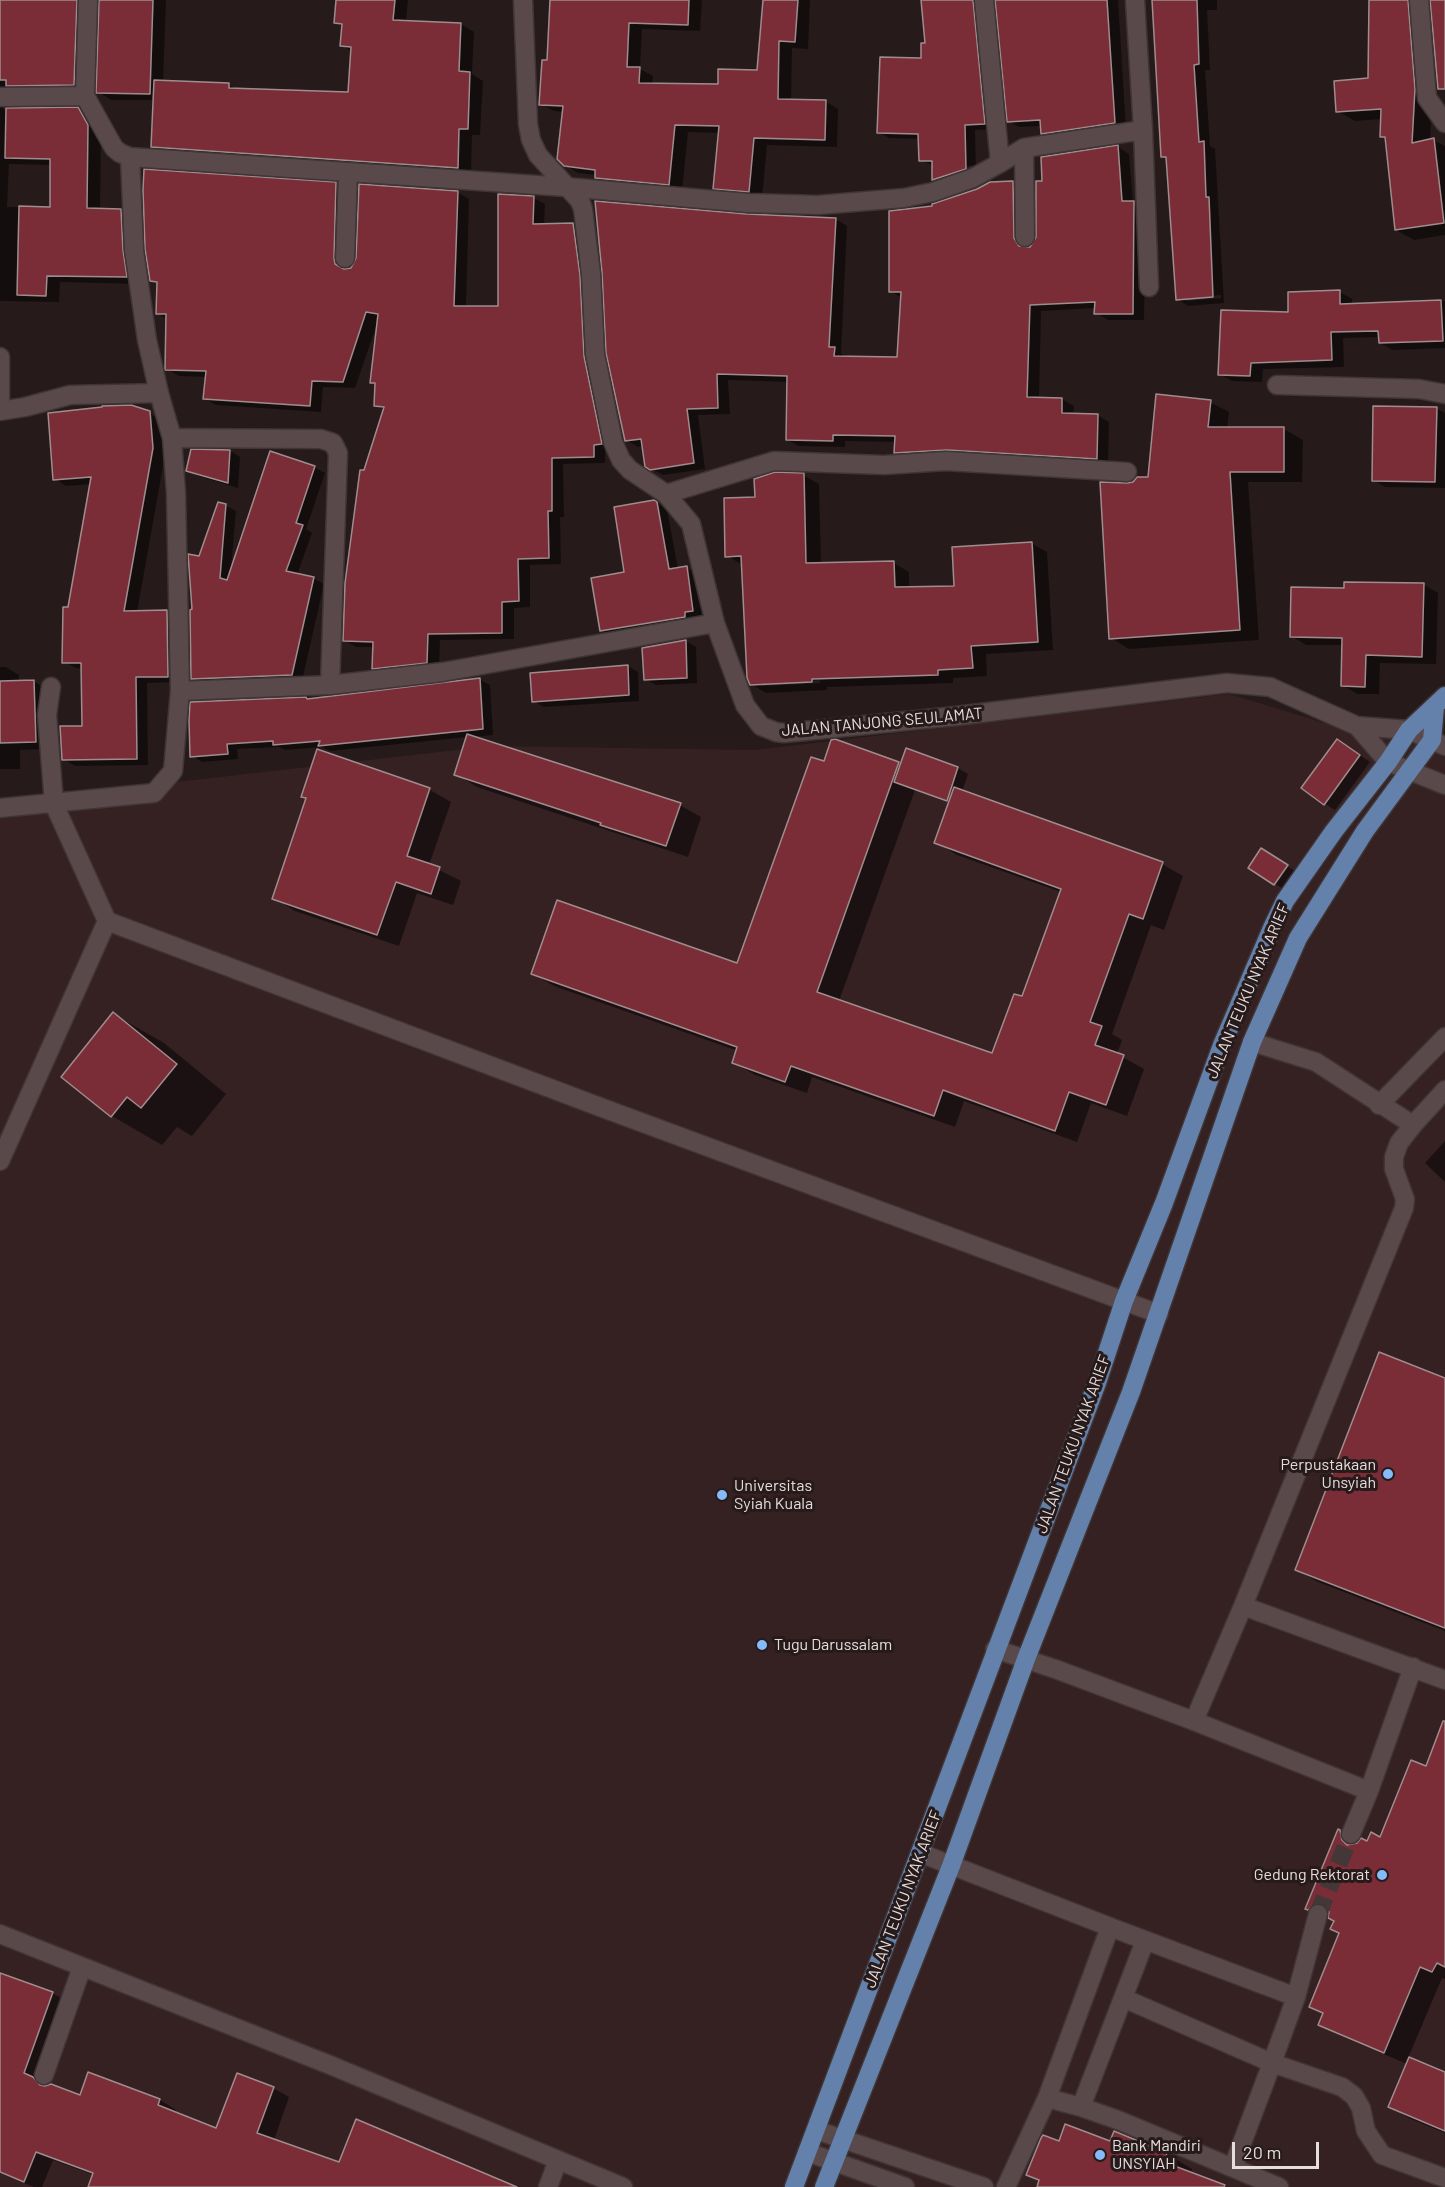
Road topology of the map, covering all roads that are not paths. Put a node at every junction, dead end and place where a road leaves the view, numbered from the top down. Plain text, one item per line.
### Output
1 (88, 0) edge
2 (523, 0) edge
3 (984, 0) edge
4 (1135, 0) edge
5 (1419, 0) edge
6 (85, 96) junction
7 (0, 97) edge
8 (1445, 123) edge
9 (1143, 130) junction
10 (1024, 148) junction
11 (130, 157) junction
12 (1000, 163) junction
13 (348, 173) junction
14 (566, 187) junction
15 (1025, 237) dead end
16 (345, 258) dead end
17 (1149, 287) dead end
18 (0, 357) edge
19 (1277, 385) dead end
20 (159, 393) junction
21 (1445, 394) edge
22 (172, 438) junction
23 (1127, 472) dead end
24 (666, 494) junction
25 (715, 623) junction
26 (330, 685) junction
27 (51, 687) dead end
28 (180, 692) junction
29 (1440, 702) edge
30 (1357, 726) junction
31 (1408, 730) junction
32 (1438, 743) edge
33 (1388, 762) junction
34 (1410, 771) junction
35 (1445, 785) edge
36 (54, 804) junction
37 (0, 808) edge
38 (107, 921) junction
39 (1445, 1037) edge
40 (1252, 1042) junction
41 (1445, 1090) edge
42 (1379, 1105) junction
43 (1413, 1125) junction
44 (0, 1161) edge
45 (1124, 1301) junction
46 (1159, 1314) junction
47 (1244, 1606) junction
48 (995, 1649) junction
49 (1026, 1659) junction
50 (1413, 1667) junction
51 (1445, 1680) edge
52 (1194, 1721) junction
53 (1369, 1791) junction
54 (1351, 1834) tunnel mouth
55 (920, 1853) junction
56 (951, 1866) junction
57 (1318, 1914) tunnel mouth
58 (1110, 1927) junction
59 (0, 1934) edge
60 (1145, 1941) junction
61 (82, 1967) junction
62 (1296, 1997) junction
63 (1123, 1998) junction
64 (1272, 2063) junction
65 (44, 2075) dead end
66 (1047, 2098) junction
67 (1081, 2107) junction
68 (816, 2130) junction
69 (845, 2138) junction
70 (807, 2152) junction
71 (558, 2160) junction
72 (834, 2160) junction
73 (1233, 2168) junction
74 (1445, 2178) edge
75 (548, 2187) edge
76 (623, 2187) edge
77 (794, 2187) edge
78 (824, 2187) edge
79 (905, 2187) edge
80 (984, 2187) edge
81 (1006, 2187) edge
82 (1279, 2187) edge

1 - 6 street
2 - 14 street, JALAN TANJONG SEULAMAT
3 - 12 street
4 - 9 street
5 - 8 street
6 - 7 street
6 - 11 street
9 - 10 street
9 - 17 street
10 - 12 street
10 - 15 street
11 - 13 street
11 - 20 street
12 - 14 street
13 - 14 street
13 - 16 street
14 - 24 street, JALAN TANJONG SEULAMAT
18 - 20 street
19 - 21 street
20 - 22 street
22 - 26 street
22 - 28 street
23 - 24 street
24 - 25 street, JALAN TANJONG SEULAMAT
25 - 26 street
25 - 30 street, JALAN TANJONG SEULAMAT
26 - 28 street
27 - 36 street
28 - 36 street
29 - 31 main road, JALAN TEUKU NYAK ARIEF
29 - 32 main road
30 - 31 street, JALAN TANJONG SEULAMAT
30 - 33 street, JALAN TANJONG SEULAMAT
31 - 32 street, JALAN TANJONG SEULAMAT
31 - 33 main road, JALAN TEUKU NYAK ARIEF
32 - 34 main road, JALAN TEUKU NYAK ARIEF
33 - 34 street
33 - 45 main road, JALAN TEUKU NYAK ARIEF
34 - 35 street
34 - 40 main road, JALAN TEUKU NYAK ARIEF
36 - 37 street
36 - 38 street
38 - 44 street
38 - 45 street
39 - 42 street
40 - 42 street
40 - 46 main road, JALAN TEUKU NYAK ARIEF
41 - 43 street
42 - 43 street
43 - 47 street
45 - 46 street
45 - 48 main road, JALAN TEUKU NYAK ARIEF
46 - 49 main road, JALAN TEUKU NYAK ARIEF
47 - 50 street
47 - 52 street
48 - 49 street
48 - 55 main road, JALAN TEUKU NYAK ARIEF
49 - 52 street
49 - 56 main road, JALAN TEUKU NYAK ARIEF
50 - 51 street
50 - 53 street
52 - 53 street
53 - 54 street
55 - 56 street
55 - 68 main road, JALAN TEUKU NYAK ARIEF
56 - 58 street
56 - 69 main road, JALAN TEUKU NYAK ARIEF
57 - 62 street
58 - 60 street
58 - 66 street
59 - 61 street
60 - 62 street
60 - 63 street
61 - 65 street
61 - 71 street
62 - 64 street
63 - 64 street
63 - 67 street
64 - 73 street
64 - 74 street
66 - 67 street
66 - 81 street
67 - 73 street
68 - 69 street
68 - 70 main road, JALAN TEUKU NYAK ARIEF
69 - 72 main road, JALAN TEUKU NYAK ARIEF
69 - 80 street
70 - 72 street
70 - 77 main road, JALAN TEUKU NYAK ARIEF
71 - 75 street
71 - 76 street
72 - 78 main road, JALAN TEUKU NYAK ARIEF
72 - 79 street
73 - 82 street

